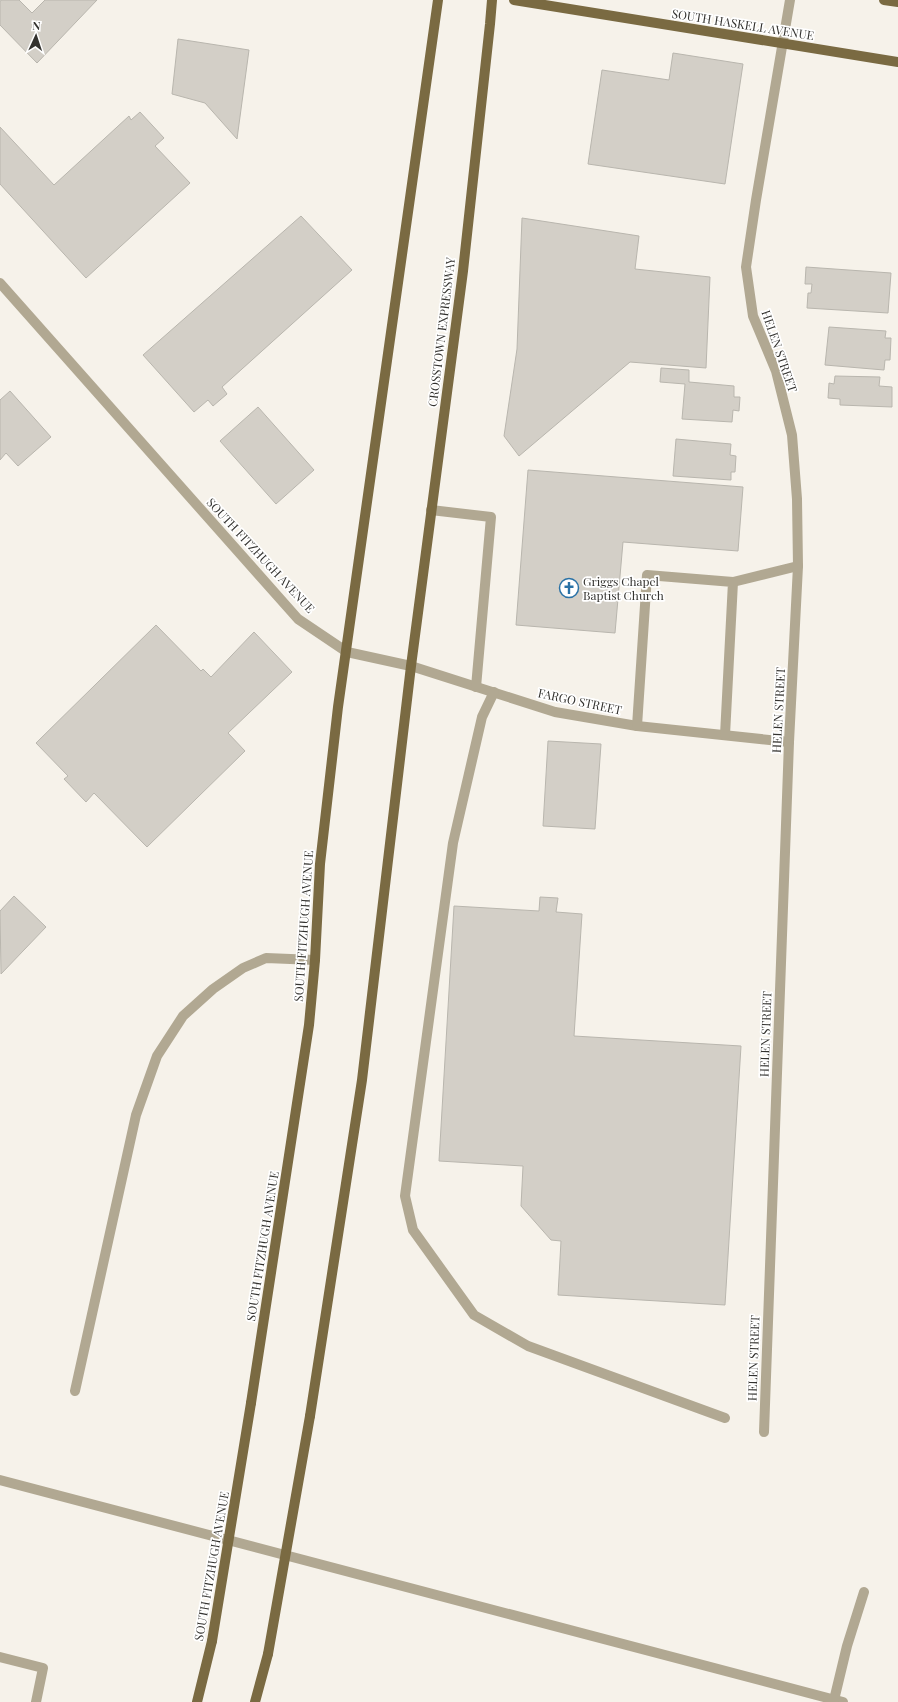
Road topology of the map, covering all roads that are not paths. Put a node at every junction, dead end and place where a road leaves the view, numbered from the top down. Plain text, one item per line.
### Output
1 (438, 0) edge
2 (492, 0) edge
3 (514, 0) edge
4 (790, 0) edge
5 (884, 0) edge
6 (898, 2) edge
7 (783, 44) junction
8 (898, 62) edge
9 (0, 284) edge
10 (431, 510) junction
11 (798, 566) junction
12 (733, 582) junction
13 (347, 652) junction
14 (411, 666) junction
15 (476, 687) junction
16 (494, 692) junction
17 (637, 726) junction
18 (725, 735) junction
19 (789, 742) junction
20 (315, 960) junction
21 (75, 1391) dead end
22 (726, 1418) dead end
23 (764, 1432) dead end
24 (0, 1480) edge
25 (864, 1592) dead end
26 (0, 1657) edge
27 (838, 1701) edge
28 (36, 1702) edge
29 (197, 1702) edge
30 (255, 1702) edge

1 - 13 main road
2 - 10 main road, CROSSTOWN EXPRESSWAY
3 - 7 main road, SOUTH HASKELL AVENUE
4 - 7 street, HELEN STREET
5 - 6 main road
7 - 8 main road, SOUTH HASKELL AVENUE
7 - 11 street, HELEN STREET
9 - 13 street, SOUTH FITZHUGH AVENUE
10 - 14 main road, CROSSTOWN EXPRESSWAY
10 - 15 street
11 - 12 street
11 - 19 street, HELEN STREET
12 - 17 street
12 - 18 street
13 - 14 street, FARGO STREET
13 - 20 main road, SOUTH FITZHUGH AVENUE
14 - 15 street, FARGO STREET
14 - 30 main road, bridge
15 - 16 street, FARGO STREET
16 - 17 street, FARGO STREET
16 - 22 street
17 - 18 street, FARGO STREET
18 - 19 street, FARGO STREET
19 - 23 street, HELEN STREET
20 - 21 street
20 - 29 main road, SOUTH FITZHUGH AVENUE, bridge
24 - 27 street
25 - 27 street
26 - 28 street

